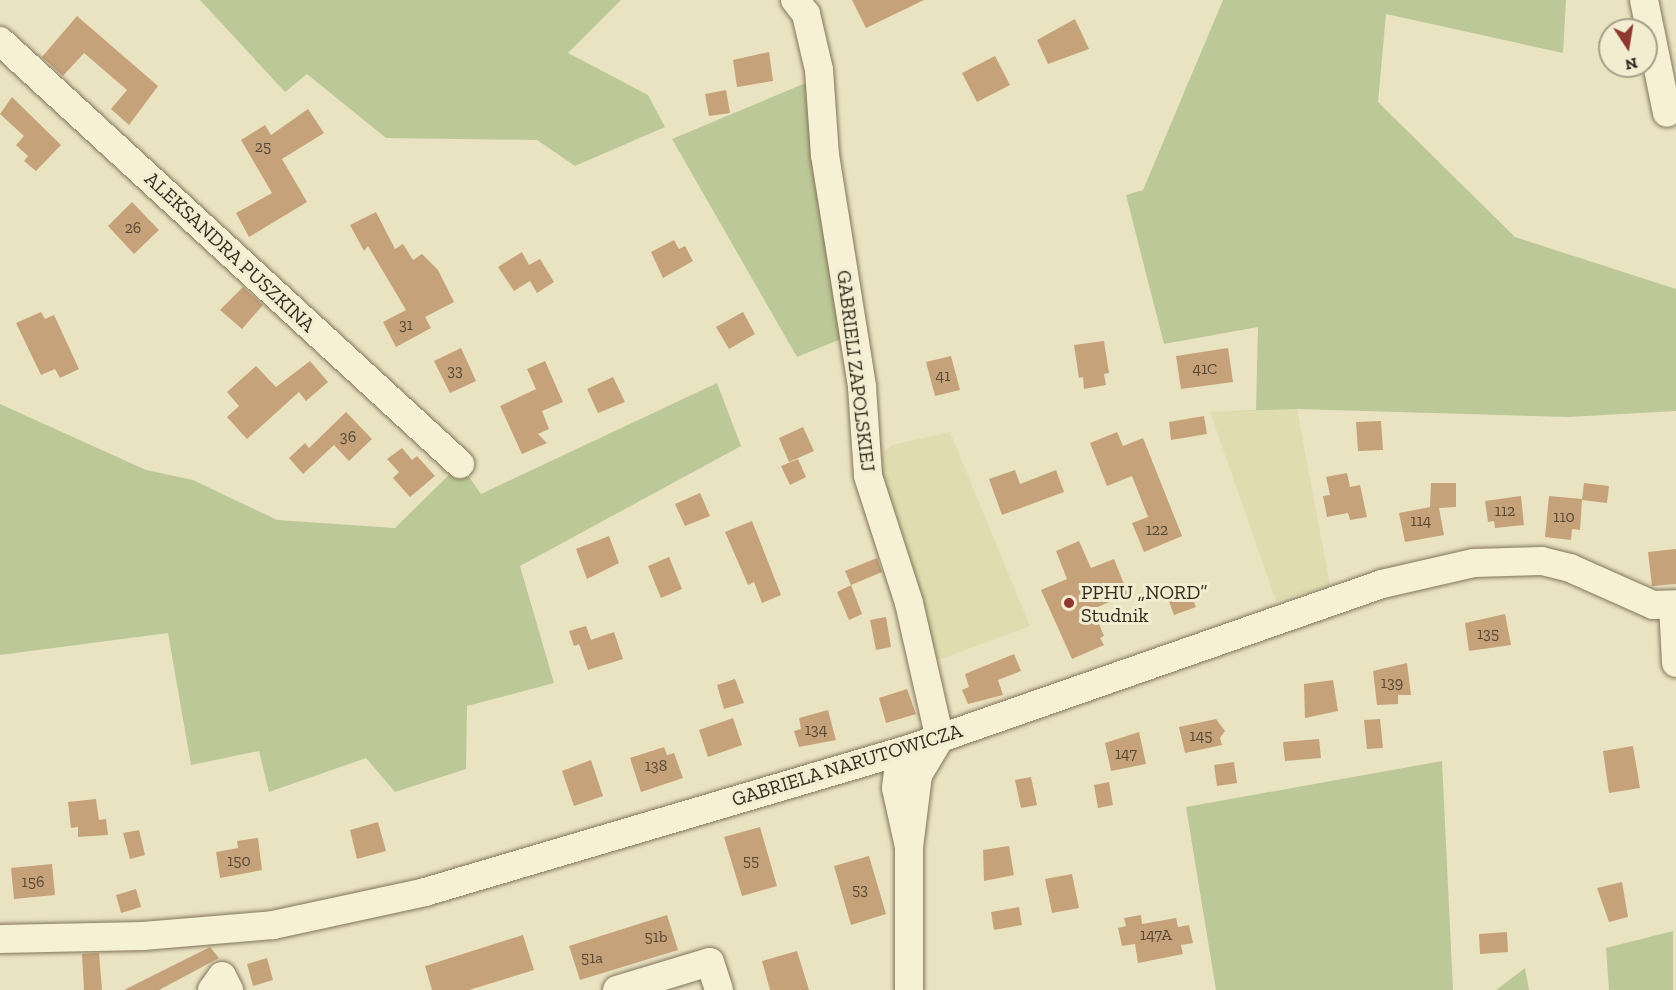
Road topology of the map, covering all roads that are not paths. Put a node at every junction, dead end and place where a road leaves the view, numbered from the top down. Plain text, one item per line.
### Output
1 (795, 0) edge
2 (1644, 0) edge
3 (0, 41) edge
4 (1667, 113) dead end
5 (460, 464) dead end
6 (1675, 604) edge
7 (1676, 663) edge
8 (939, 740) junction
9 (908, 771) junction
10 (0, 939) edge
11 (212, 990) edge
12 (229, 990) edge
13 (617, 990) edge
14 (719, 990) edge
15 (909, 990) edge

1 - 8 street, GABRIELI ZAPOLSKIEJ
2 - 4 street
3 - 5 street, ALEKSANDRA PUSZKINA
6 - 7 street
6 - 8 street, GABRIELA NARUTOWICZA
8 - 9 street, GABRIELA NARUTOWICZA
9 - 10 street, GABRIELA NARUTOWICZA
9 - 15 street
11 - 12 street
13 - 14 street

